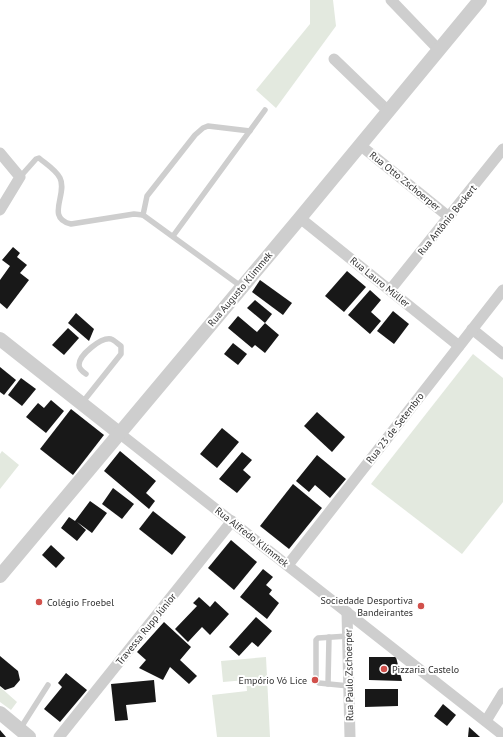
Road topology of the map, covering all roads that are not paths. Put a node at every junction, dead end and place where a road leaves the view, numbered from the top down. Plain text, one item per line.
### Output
1 (391, 0) edge
2 (480, 0) edge
3 (439, 50) junction
4 (334, 59) dead end
5 (265, 110) dead end
6 (388, 111) junction
7 (250, 131) junction
8 (360, 145) junction
9 (503, 149) edge
10 (0, 153) edge
11 (20, 177) junction
12 (0, 210) edge
13 (143, 215) junction
14 (449, 217) junction
15 (300, 218) junction
16 (173, 236) junction
17 (242, 287) junction
18 (390, 290) junction
19 (503, 290) edge
20 (472, 329) junction
21 (0, 339) edge
22 (459, 346) junction
23 (503, 354) edge
24 (86, 374) dead end
25 (82, 403) junction
26 (119, 433) junction
27 (232, 522) junction
28 (288, 565) junction
29 (0, 576) edge
30 (347, 612) junction
31 (348, 636) junction
32 (329, 638) junction
33 (328, 684) junction
34 (48, 685) dead end
35 (349, 686) junction
36 (503, 693) edge
37 (0, 713) edge
38 (486, 721) junction
39 (24, 733) edge
40 (503, 735) edge
41 (59, 737) edge
42 (350, 737) edge

1 - 3 street
2 - 3 street, Rua Augusto Klimmek
3 - 6 street, Rua Augusto Klimmek
4 - 6 street
5 - 7 lane
6 - 8 street, Rua Augusto Klimmek
7 - 13 lane
7 - 16 lane
8 - 14 street, Rua Otto Zschoerper
8 - 15 street, Rua Augusto Klimmek
9 - 14 street, Rua Antônio Beckert
10 - 11 street
11 - 12 street
11 - 13 lane
13 - 16 lane
14 - 18 street, Rua Antônio Beckert
15 - 17 street, Rua Augusto Klimmek
15 - 18 street, Rua Lauro Müller
16 - 17 lane
17 - 26 street, Rua Augusto Klimmek
18 - 22 street, Rua Lauro Müller
19 - 20 street, Rua 23 de Setembro
20 - 22 street, Rua 23 de Setembro
20 - 23 street
21 - 25 street, Rua Alfredo Klimmek
22 - 28 street, Rua 23 de Setembro
24 - 25 lane
25 - 26 street, Rua Alfredo Klimmek
26 - 27 street, Rua Alfredo Klimmek
26 - 29 street, Rua Augusto Klimmek
27 - 28 street, Rua Alfredo Klimmek
27 - 41 street, Travessa Rupp Júnior
28 - 30 street, Rua Alfredo Klimmek
30 - 31 street, Rua Paulo Zschoerper
30 - 38 street, Rua Alfredo Klimmek
31 - 32 lane
31 - 35 street, Rua Paulo Zschoerper
32 - 33 lane
32 - 33 lane
33 - 35 lane
34 - 39 lane
35 - 42 street, Rua Paulo Zschoerper
36 - 38 street
37 - 39 street
38 - 40 street, Rua Alfredo Klimmek

